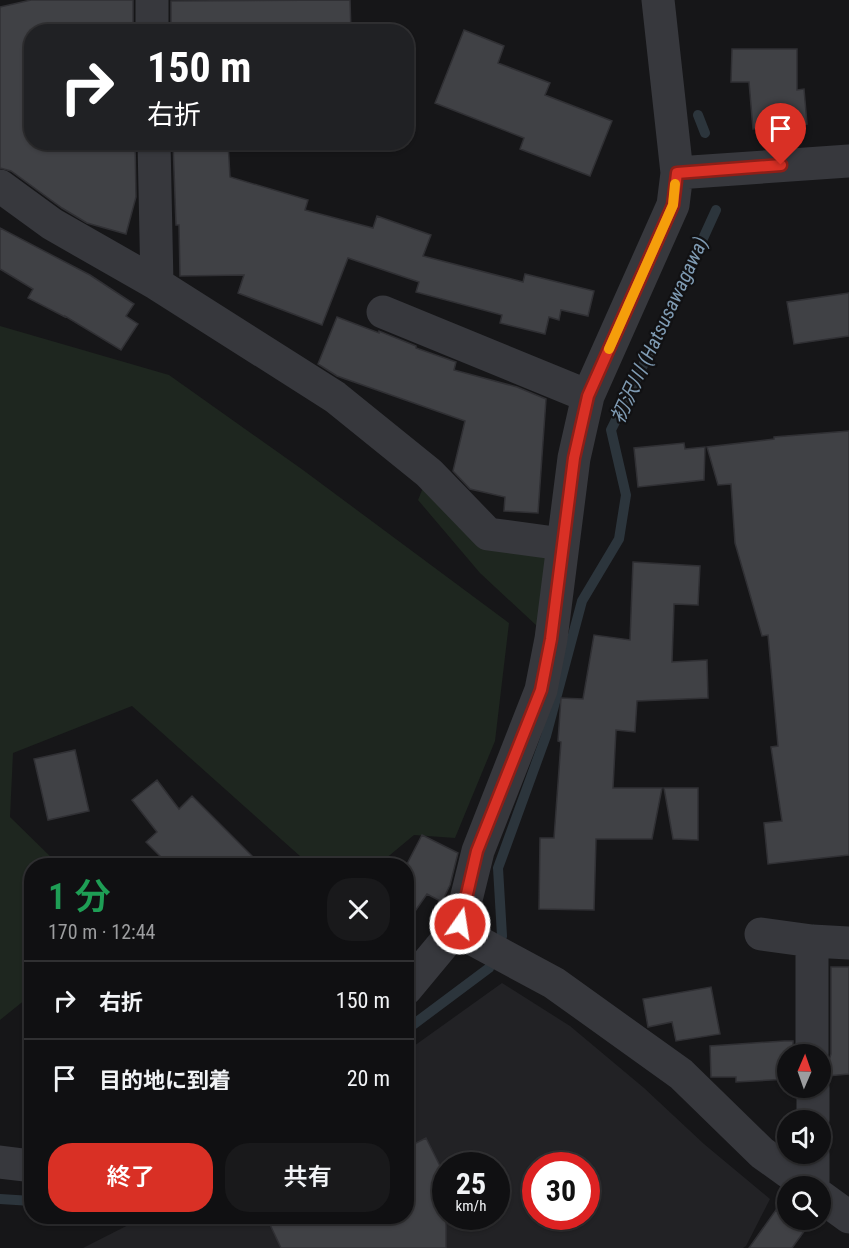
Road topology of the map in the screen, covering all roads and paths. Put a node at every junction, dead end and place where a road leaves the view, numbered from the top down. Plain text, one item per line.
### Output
1 (152, 0) edge
2 (658, 0) edge
3 (152, 24) edge
4 (154, 150) edge
5 (849, 160) edge
6 (677, 173) junction
7 (0, 186) edge
8 (157, 284) junction
9 (383, 312) dead end
10 (588, 396) junction
11 (562, 544) junction
12 (463, 930) junction
13 (761, 934) dead end
14 (812, 941) junction
15 (849, 943) edge
16 (414, 981) edge
17 (812, 1044) edge
18 (0, 1162) edge
19 (24, 1165) edge
20 (794, 1176) edge
21 (831, 1204) edge
22 (849, 1217) edge

1 - 3 street
2 - 6 street
4 - 8 street
5 - 6 street
6 - 10 street
7 - 8 street
8 - 11 street
9 - 10 street
10 - 11 street
11 - 12 street
12 - 16 street
12 - 20 street
13 - 14 street
14 - 15 street
14 - 17 street
18 - 19 street
21 - 22 street

